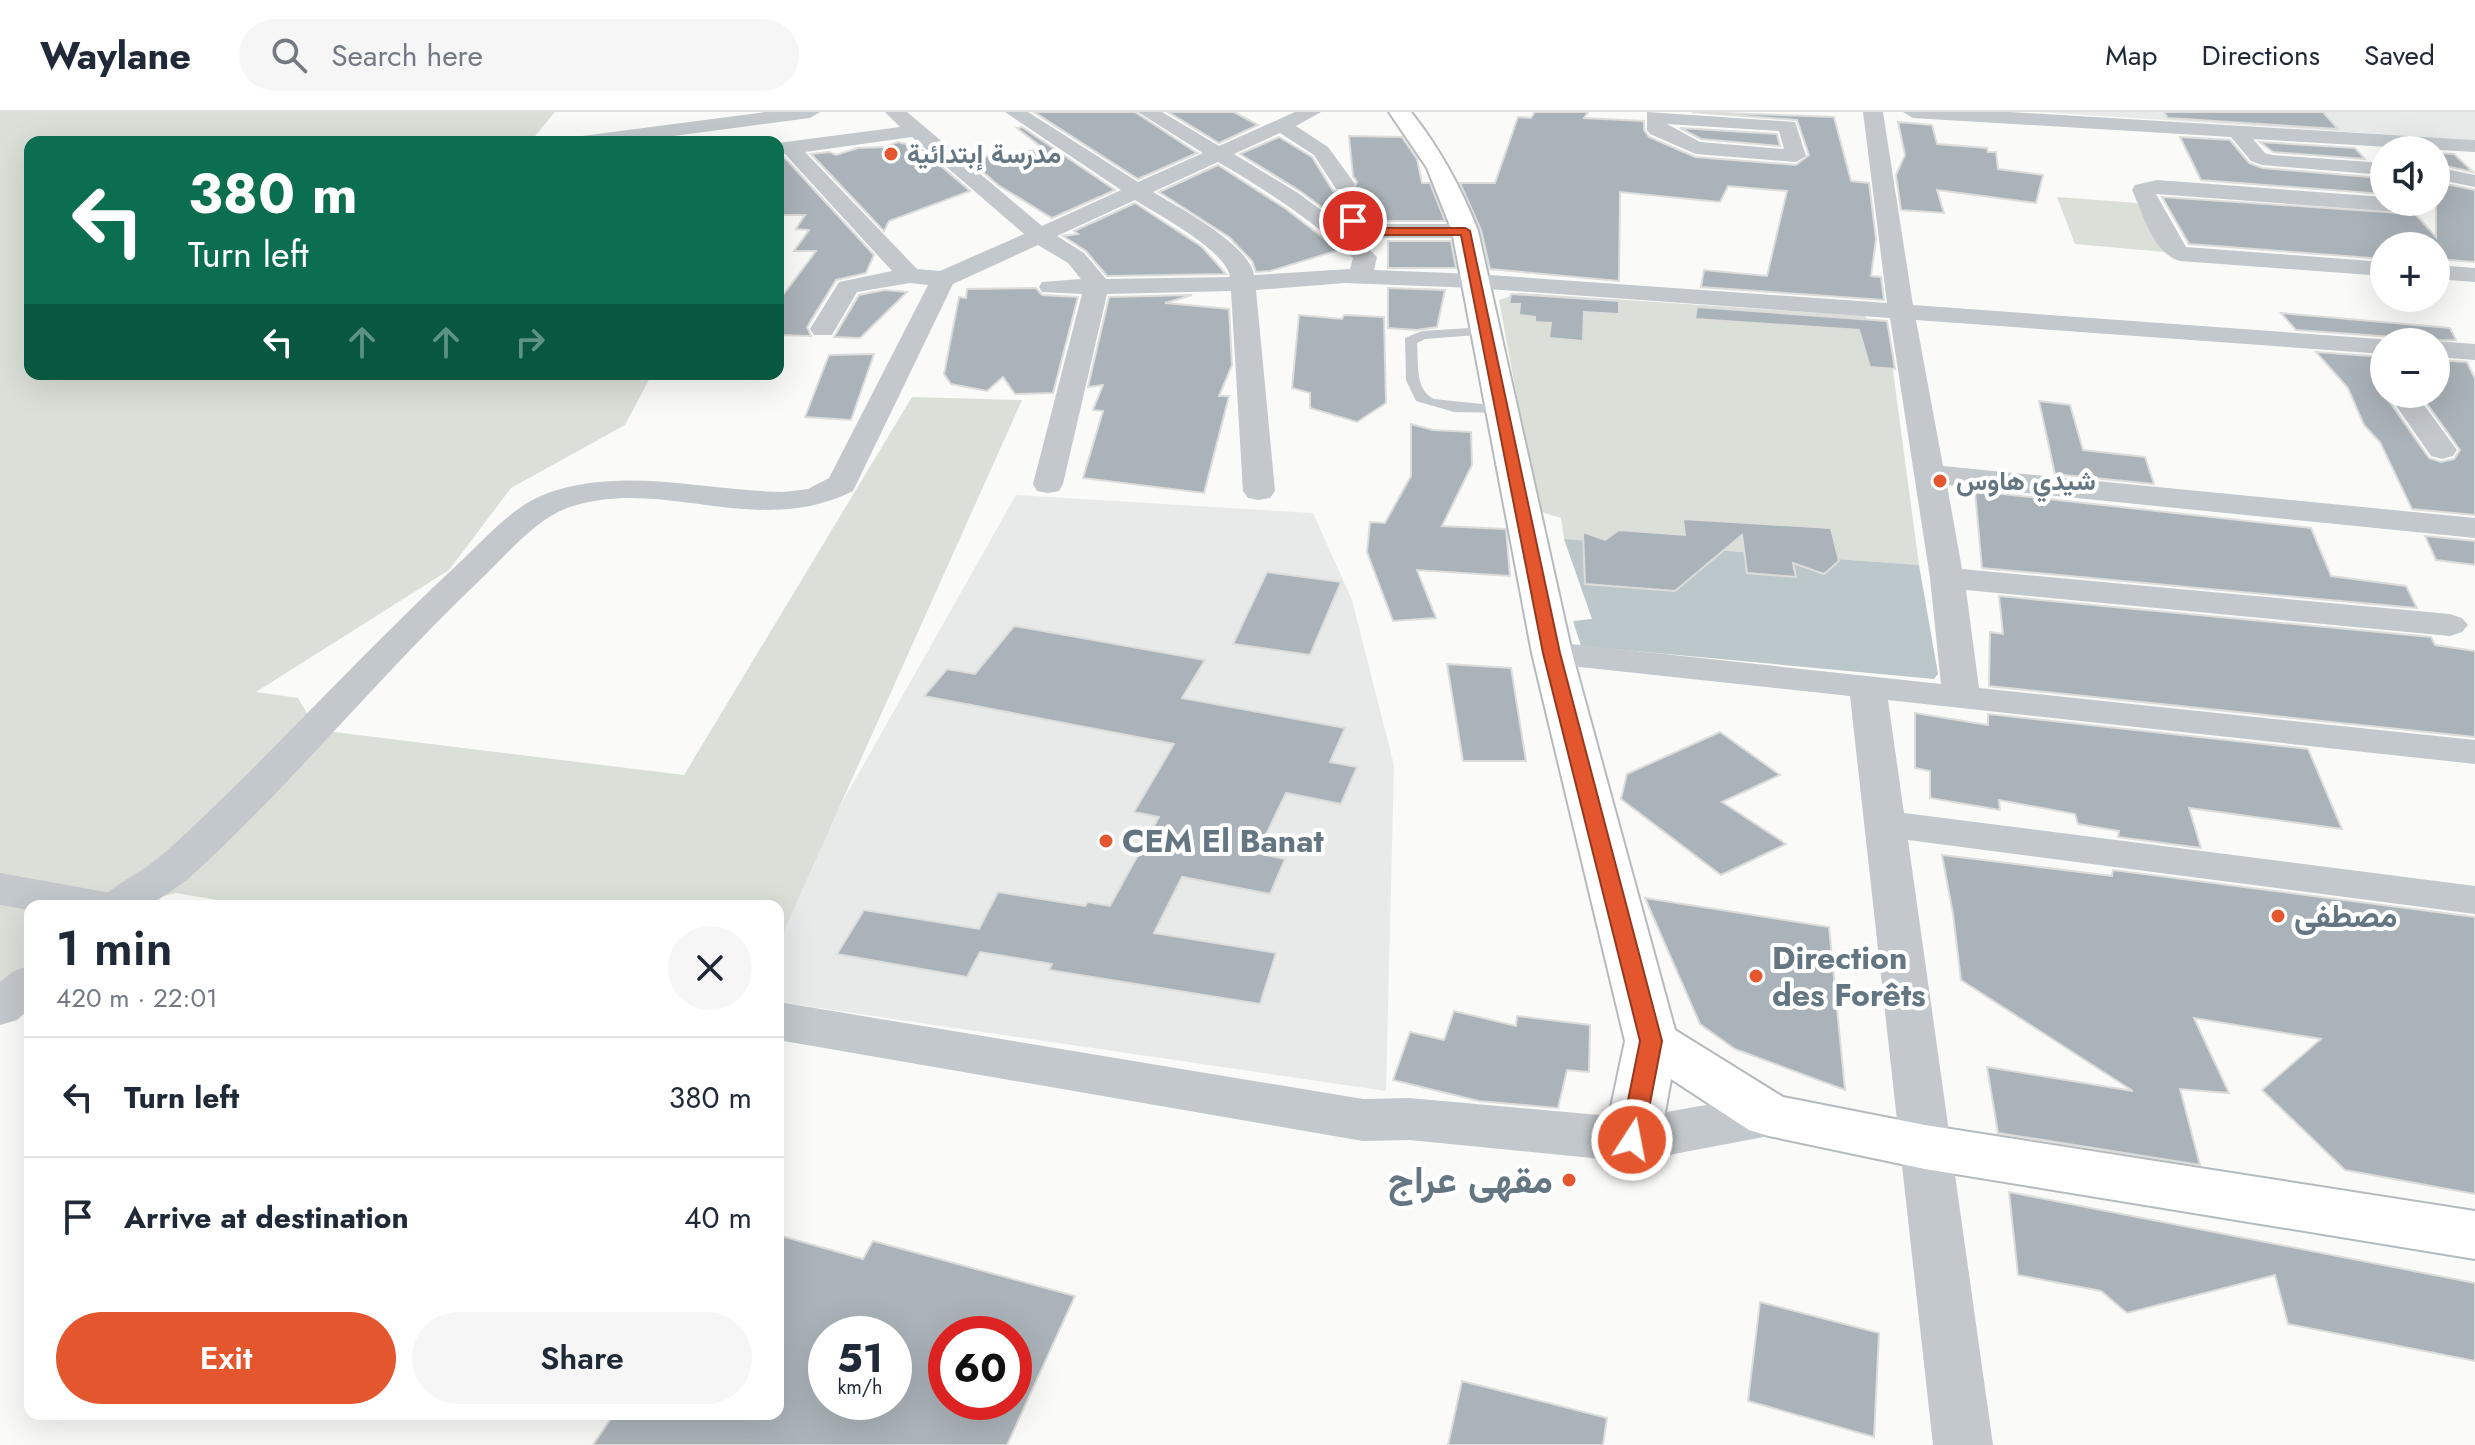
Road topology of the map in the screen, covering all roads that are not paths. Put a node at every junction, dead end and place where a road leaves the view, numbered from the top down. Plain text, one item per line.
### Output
1 (810, 112) edge
2 (895, 112) edge
3 (1015, 112) edge
4 (1148, 112) edge
5 (1400, 112) edge
6 (1873, 112) edge
7 (1913, 112) edge
8 (1657, 115) edge
9 (1288, 118) edge
10 (573, 122) dead end
11 (913, 131) junction
12 (2237, 132) junction
13 (565, 136) edge
14 (628, 136) edge
15 (784, 148) edge
16 (2473, 148) edge
17 (1214, 154) junction
18 (2370, 168) edge
19 (2450, 176) edge
20 (2475, 181) edge
21 (1344, 184) dead end
22 (1133, 191) junction
23 (2370, 203) edge
24 (1353, 221) dead end
25 (1465, 231) junction
26 (1040, 236) junction
27 (2370, 268) edge
28 (2450, 273) edge
29 (2475, 275) edge
30 (910, 276) junction
31 (1360, 276) junction
32 (943, 279) junction
33 (1475, 281) junction
34 (1243, 284) junction
35 (1096, 286) junction
36 (1051, 287) dead end
37 (1901, 310) junction
38 (823, 329) dead end
39 (1485, 331) junction
40 (2370, 345) edge
41 (2450, 350) edge
42 (2475, 352) edge
43 (2412, 408) edge
44 (1501, 410) junction
45 (2442, 450) dead end
46 (1928, 474) junction
47 (1048, 484) dead end
48 (1259, 491) dead end
49 (2475, 528) edge
50 (1947, 578) junction
51 (2450, 625) dead end
52 (1552, 653) junction
53 (1868, 687) junction
54 (1961, 695) junction
55 (2475, 752) edge
56 (1886, 824) junction
57 (0, 889) edge
58 (68, 900) edge
59 (128, 900) edge
60 (2475, 900) edge
61 (24, 987) edge
62 (0, 1008) edge
63 (784, 1022) edge
64 (1651, 1041) junction
65 (1769, 1115) junction
66 (1632, 1140) junction
67 (1925, 1147) junction
68 (2475, 1235) edge
69 (1963, 1445) edge

1 - 14 street
2 - 11 street
3 - 22 street
4 - 17 street
5 - 25 main road
6 - 37 street
7 - 12 street
8 - 8 street
9 - 17 street
9 - 21 street
10 - 13 street
11 - 15 street
11 - 26 street
12 - 16 street
12 - 18 street
15 - 30 street
17 - 22 street
17 - 31 street
19 - 20 street
22 - 26 street
22 - 34 street
23 - 27 street
24 - 25 street
25 - 33 main road
26 - 32 street
26 - 35 street
28 - 29 street
30 - 32 street
30 - 38 street
31 - 33 street
31 - 34 street
32 - 59 street
33 - 37 street
33 - 39 main road
34 - 35 street
34 - 48 street
35 - 36 street
35 - 47 street
37 - 40 street
37 - 46 street
39 - 44 main road
39 - 44 lane
41 - 42 street
43 - 45 street
44 - 52 main road
46 - 49 street
46 - 50 street
50 - 51 street
50 - 54 street
52 - 53 street
52 - 64 main road
53 - 54 street
53 - 56 street
54 - 55 street
56 - 60 street
56 - 67 street
57 - 58 street
61 - 62 street
63 - 66 street
64 - 65 main road
64 - 66 main road
65 - 66 street
65 - 67 main road
67 - 68 main road
67 - 69 street

